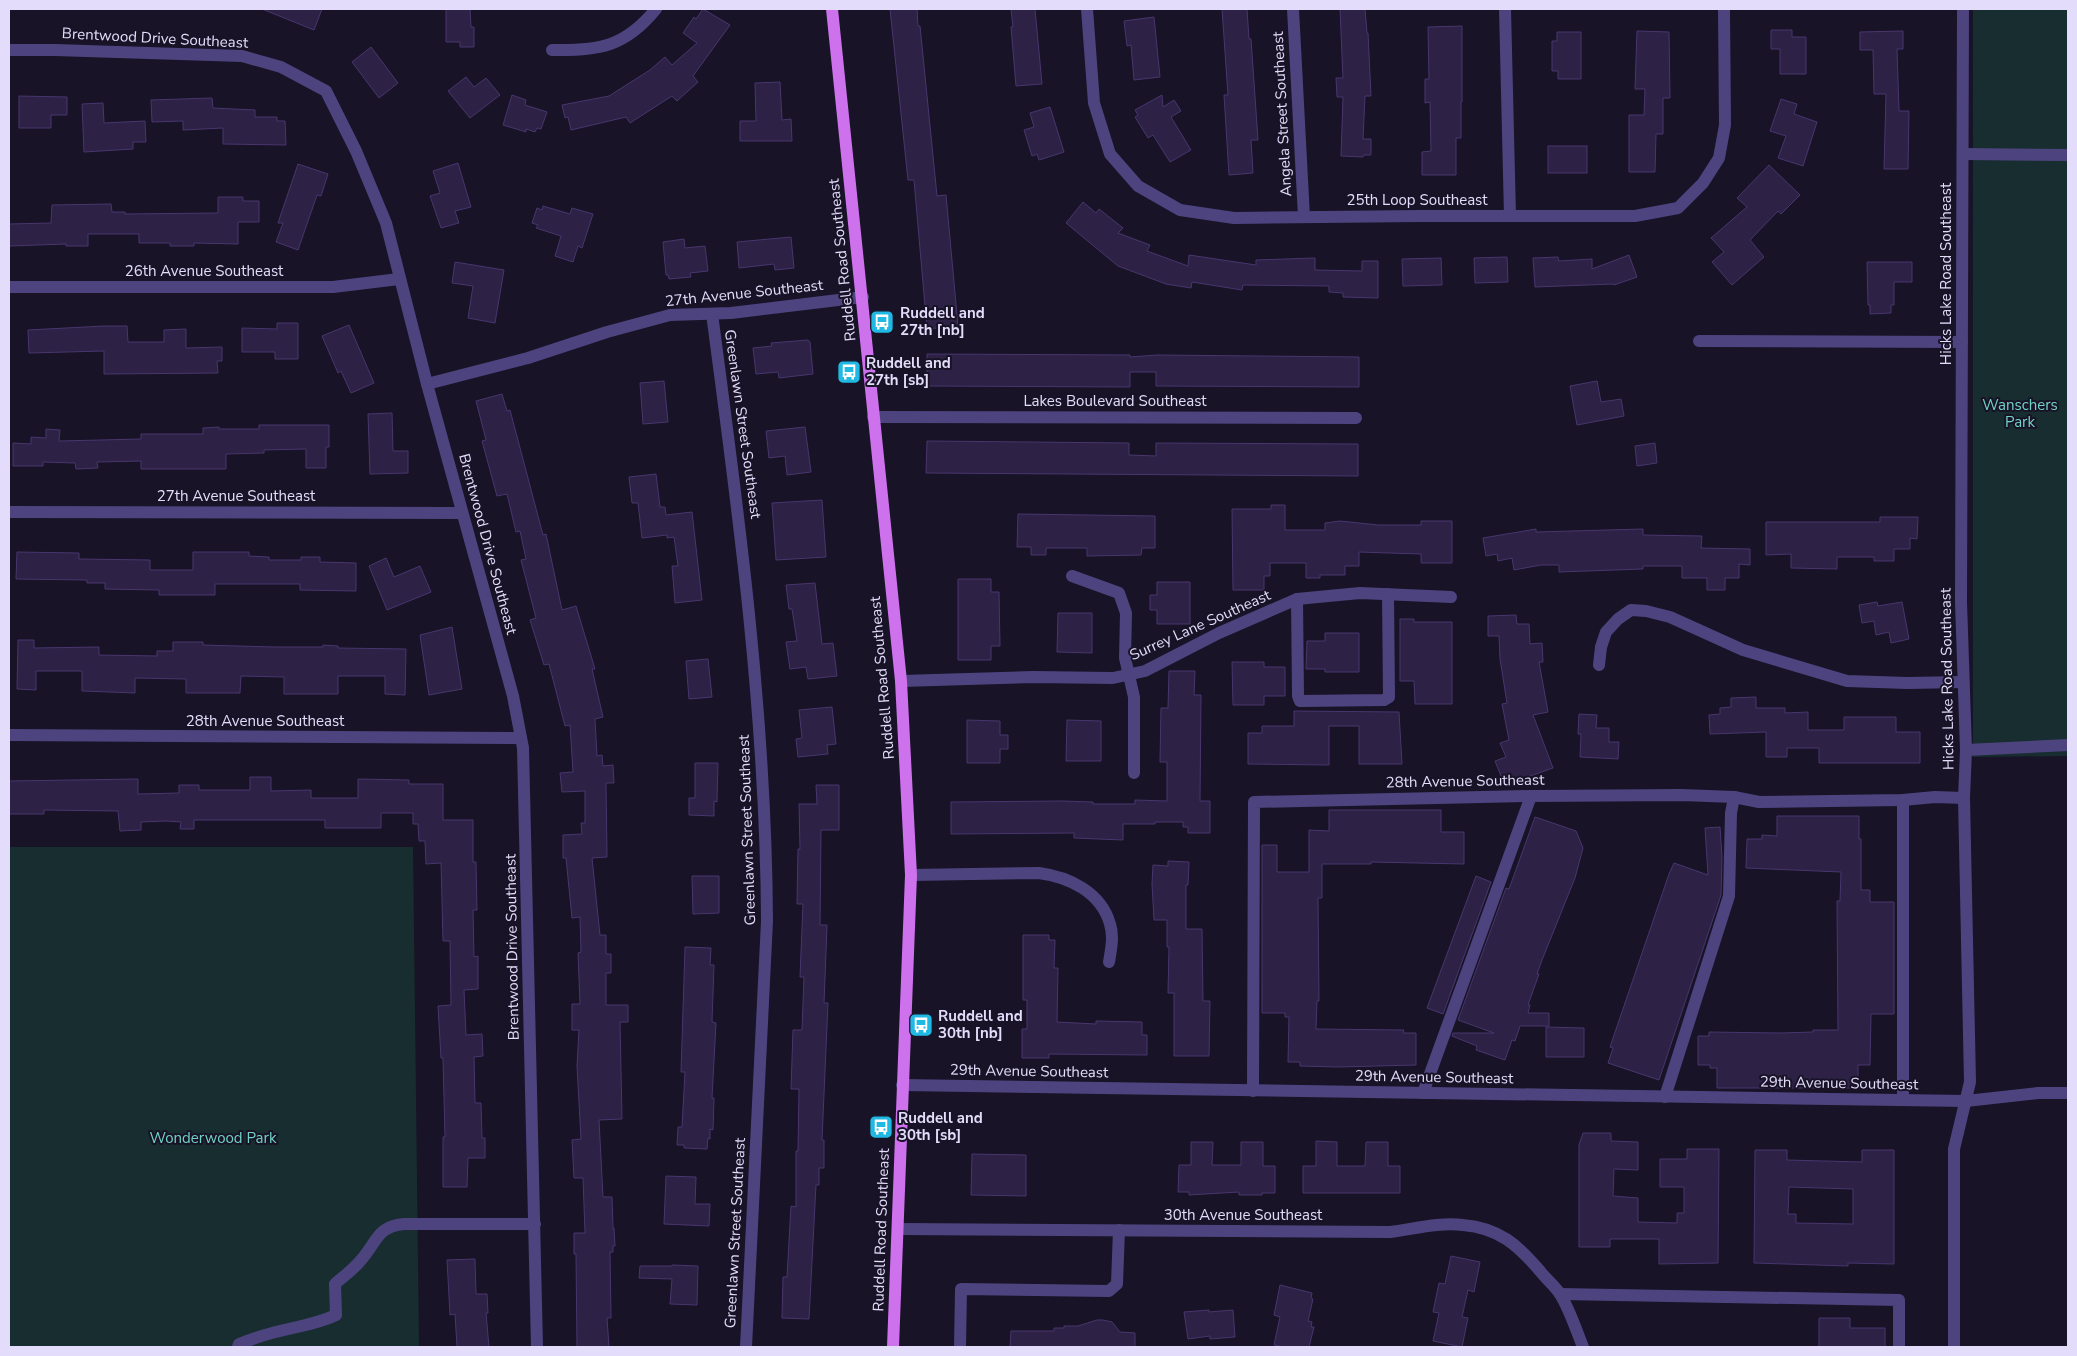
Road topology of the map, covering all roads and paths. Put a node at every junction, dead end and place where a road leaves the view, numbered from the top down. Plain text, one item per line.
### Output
1 (656, 9) edge
2 (832, 9) edge
3 (1086, 9) edge
4 (1293, 9) edge
5 (1505, 9) edge
6 (1724, 9) edge
7 (1963, 9) edge
8 (9, 50) edge
9 (552, 50) dead end
10 (1963, 154) junction
11 (2068, 155) edge
12 (1510, 216) junction
13 (1304, 217) junction
14 (399, 279) junction
15 (9, 286) edge
16 (863, 297) junction
17 (712, 314) junction
18 (1699, 341) dead end
19 (1962, 342) junction
20 (427, 384) junction
21 (874, 417) junction
22 (1356, 418) dead end
23 (9, 512) edge
24 (462, 513) junction
25 (1072, 576) dead end
26 (1388, 594) junction
27 (1451, 597) dead end
28 (1297, 599) junction
29 (1599, 665) dead end
30 (1130, 675) junction
31 (901, 682) junction
32 (1963, 682) junction
33 (9, 735) edge
34 (521, 738) junction
35 (2068, 745) edge
36 (1966, 750) junction
37 (1134, 773) dead end
38 (1531, 796) junction
39 (1734, 797) junction
40 (1964, 798) junction
41 (1903, 800) junction
42 (911, 875) junction
43 (1109, 962) dead end
44 (902, 1085) junction
45 (1253, 1091) junction
46 (1423, 1093) junction
47 (2068, 1093) edge
48 (1665, 1097) junction
49 (1902, 1100) junction
50 (1966, 1101) junction
51 (535, 1224) junction
52 (898, 1229) junction
53 (1119, 1230) junction
54 (1560, 1294) junction
55 (238, 1347) edge
56 (537, 1347) edge
57 (746, 1347) edge
58 (893, 1347) edge
59 (960, 1347) edge
60 (1583, 1347) edge
61 (1899, 1347) edge
62 (1954, 1347) edge

1 - 9 street
2 - 16 main road, Ruddell Road Southeast
3 - 13 street, 25th Loop Southeast
4 - 13 street, Angela Street Southeast
5 - 12 street
6 - 12 street, 25th Loop Southeast
7 - 10 street, Hicks Lake Road Southeast
8 - 14 street, Brentwood Drive Southeast
10 - 11 street
10 - 19 street, Hicks Lake Road Southeast
12 - 13 street, 25th Loop Southeast
14 - 15 street, 26th Avenue Southeast
14 - 20 street, Brentwood Drive Southeast
16 - 17 street, 27th Avenue Southeast
16 - 21 main road, Ruddell Road Southeast
17 - 20 street, 27th Avenue Southeast
17 - 57 street, Greenlawn Street Southeast
18 - 19 street
19 - 32 street, Hicks Lake Road Southeast
20 - 24 street, Brentwood Drive Southeast
21 - 22 street, Lakes Boulevard Southeast
21 - 31 main road, Ruddell Road Southeast
23 - 24 street, 27th Avenue Southeast
24 - 34 street, Brentwood Drive Southeast
25 - 30 street
26 - 27 street, Surrey Lane Southeast
26 - 28 street, Surrey Lane Southeast
26 - 28 street
28 - 30 street, Surrey Lane Southeast
29 - 32 street
30 - 31 street, Surrey Lane Southeast
30 - 37 street
31 - 42 main road, Ruddell Road Southeast
32 - 36 street, Hicks Lake Road Southeast
33 - 34 street, 28th Avenue Southeast
34 - 51 street, Brentwood Drive Southeast
35 - 36 street
36 - 40 street, Hicks Lake Road Southeast
38 - 39 street, 28th Avenue Southeast
38 - 45 street, 28th Avenue Southeast
38 - 46 street
39 - 41 street, 28th Avenue Southeast
39 - 48 street
40 - 41 street, 28th Avenue Southeast
40 - 50 street, Hicks Lake Road Southeast
41 - 49 street
42 - 43 street
42 - 44 main road, Ruddell Road Southeast
44 - 45 street, 29th Avenue Southeast
44 - 52 main road, Ruddell Road Southeast
45 - 46 street, 29th Avenue Southeast
46 - 48 street, 29th Avenue Southeast
47 - 50 street, 29th Avenue Southeast
48 - 49 street, 29th Avenue Southeast
49 - 50 street, 29th Avenue Southeast
50 - 62 street, Hicks Lake Road Southeast
51 - 55 street
51 - 56 street, Brentwood Drive Southeast
52 - 53 street, 30th Avenue Southeast
52 - 58 main road, Ruddell Road Southeast
53 - 54 street, 30th Avenue Southeast
53 - 59 street
54 - 60 street, 30th Avenue Southeast
54 - 61 street

